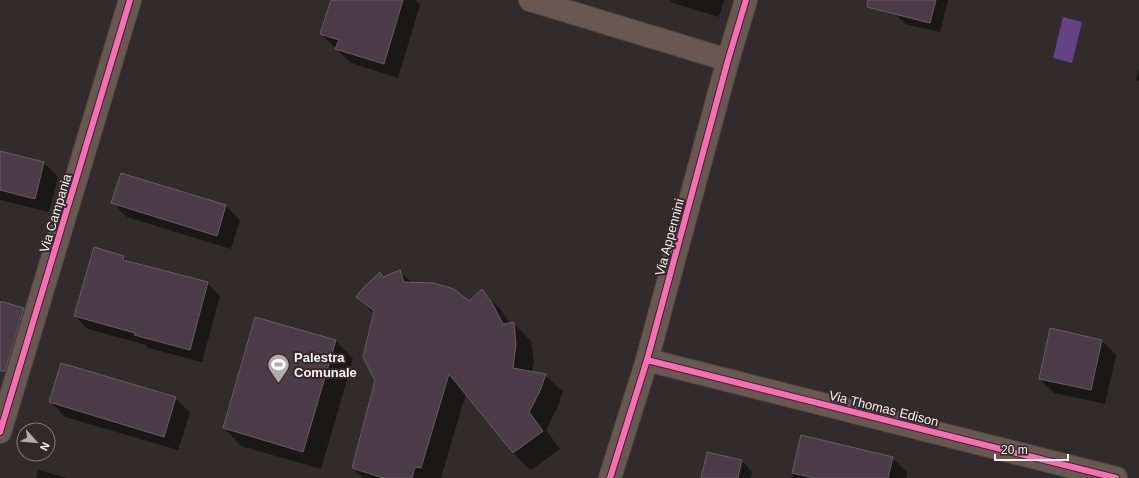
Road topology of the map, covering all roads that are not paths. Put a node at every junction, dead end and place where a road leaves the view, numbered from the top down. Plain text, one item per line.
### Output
1 (130, 0) edge
2 (530, 0) edge
3 (746, 0) edge
4 (728, 60) junction
5 (647, 360) junction
6 (0, 432) edge
7 (610, 478) edge
8 (1116, 478) edge

1 - 6 street, Via Campania
2 - 4 street
3 - 4 street, Via Appennini
4 - 5 street, Via Appennini
5 - 7 street, Via Appennini
5 - 8 street, Via Thomas Edison

